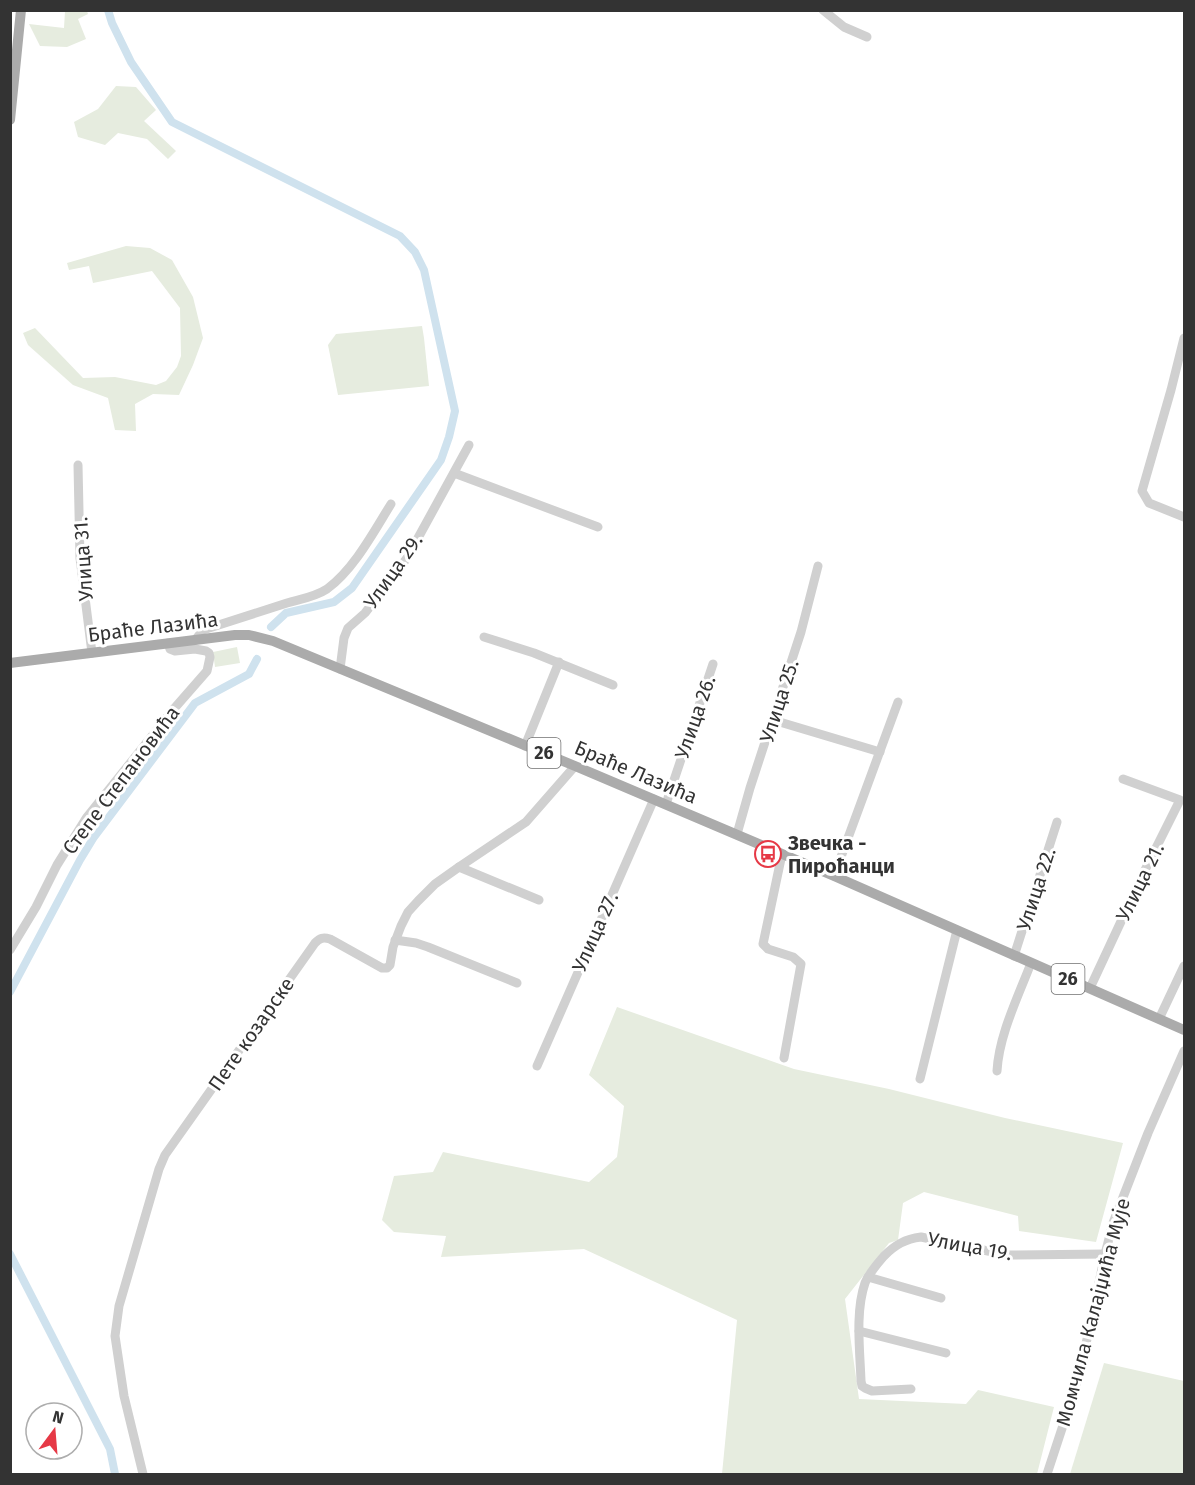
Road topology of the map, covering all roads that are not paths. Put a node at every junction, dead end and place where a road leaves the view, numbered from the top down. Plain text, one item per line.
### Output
1 (21, 10) edge
2 (823, 10) edge
3 (867, 37) dead end
4 (10, 120) edge
5 (1185, 338) edge
6 (469, 445) dead end
7 (78, 465) dead end
8 (453, 472) junction
9 (391, 504) dead end
10 (1185, 517) edge
11 (598, 526) dead end
12 (818, 566) dead end
13 (484, 637) dead end
14 (196, 639) junction
15 (168, 644) junction
16 (92, 653) junction
17 (559, 662) junction
18 (10, 663) edge
19 (713, 664) dead end
20 (340, 669) junction
21 (613, 685) dead end
22 (898, 702) dead end
23 (772, 720) junction
24 (525, 746) junction
25 (880, 752) junction
26 (575, 766) junction
27 (1123, 779) dead end
28 (654, 799) junction
29 (666, 804) junction
30 (1057, 822) dead end
31 (737, 834) junction
32 (782, 854) junction
33 (459, 867) junction
34 (834, 876) junction
35 (539, 900) dead end
36 (957, 930) junction
37 (395, 940) junction
38 (10, 950) edge
39 (1014, 956) junction
40 (1031, 963) junction
41 (1185, 966) edge
42 (516, 983) dead end
43 (1090, 988) junction
44 (1159, 1019) junction
45 (1185, 1030) edge
46 (1185, 1051) edge
47 (784, 1058) dead end
48 (537, 1066) dead end
49 (997, 1071) dead end
50 (920, 1079) dead end
51 (1105, 1254) junction
52 (868, 1277) junction
53 (941, 1298) dead end
54 (859, 1331) junction
55 (946, 1353) dead end
56 (911, 1389) dead end
57 (143, 1474) edge
58 (1047, 1474) edge

1 - 4 main road
2 - 3 street
5 - 10 street
6 - 8 street, Улица 29.
7 - 16 street, Улица 31.
8 - 11 street
8 - 20 street, Улица 29.
9 - 14 street
12 - 23 street, Улица 25.
13 - 17 street
14 - 15 main road, Браће Лазића / 26
14 - 20 main road, Браће Лазића / 26
15 - 16 main road, Браће Лазића / 26
15 - 38 street, Степе Степановића
16 - 18 main road, Браће Лазића / 26
17 - 21 street
17 - 24 street
19 - 29 street, Улица 26.
20 - 24 main road, Браће Лазића / 26
22 - 25 street
23 - 25 street
23 - 31 street, Улица 25.
24 - 26 main road, Браће Лазића / 26
25 - 34 street
26 - 28 main road, Браће Лазића / 26
26 - 33 street, Пете козарске
27 - 43 street, Улица 21.
28 - 29 main road, Браће Лазића / 26
28 - 48 street, Улица 27.
29 - 31 main road, Браће Лазића / 26
30 - 39 street, Улица 22.
31 - 32 main road, Браће Лазића / 26
32 - 34 main road, Браће Лазића / 26
32 - 47 street
33 - 35 street
33 - 37 street, Пете козарске
34 - 36 main road, Браће Лазића / 26
36 - 39 main road, Браће Лазића / 26
36 - 50 street
37 - 42 street
37 - 57 street, Пете козарске
39 - 40 main road, Браће Лазића / 26
40 - 43 main road, Браће Лазића / 26
40 - 49 street
41 - 44 street
43 - 44 main road, Браће Лазића / 26
44 - 45 main road, 26
46 - 51 street, Момчила Калајџића Мује
51 - 52 street, Улица 19.
51 - 58 street, Момчила Калајџића Мује
52 - 53 street
52 - 54 street, Улица 19.
54 - 55 street
54 - 56 street, Улица 19.

